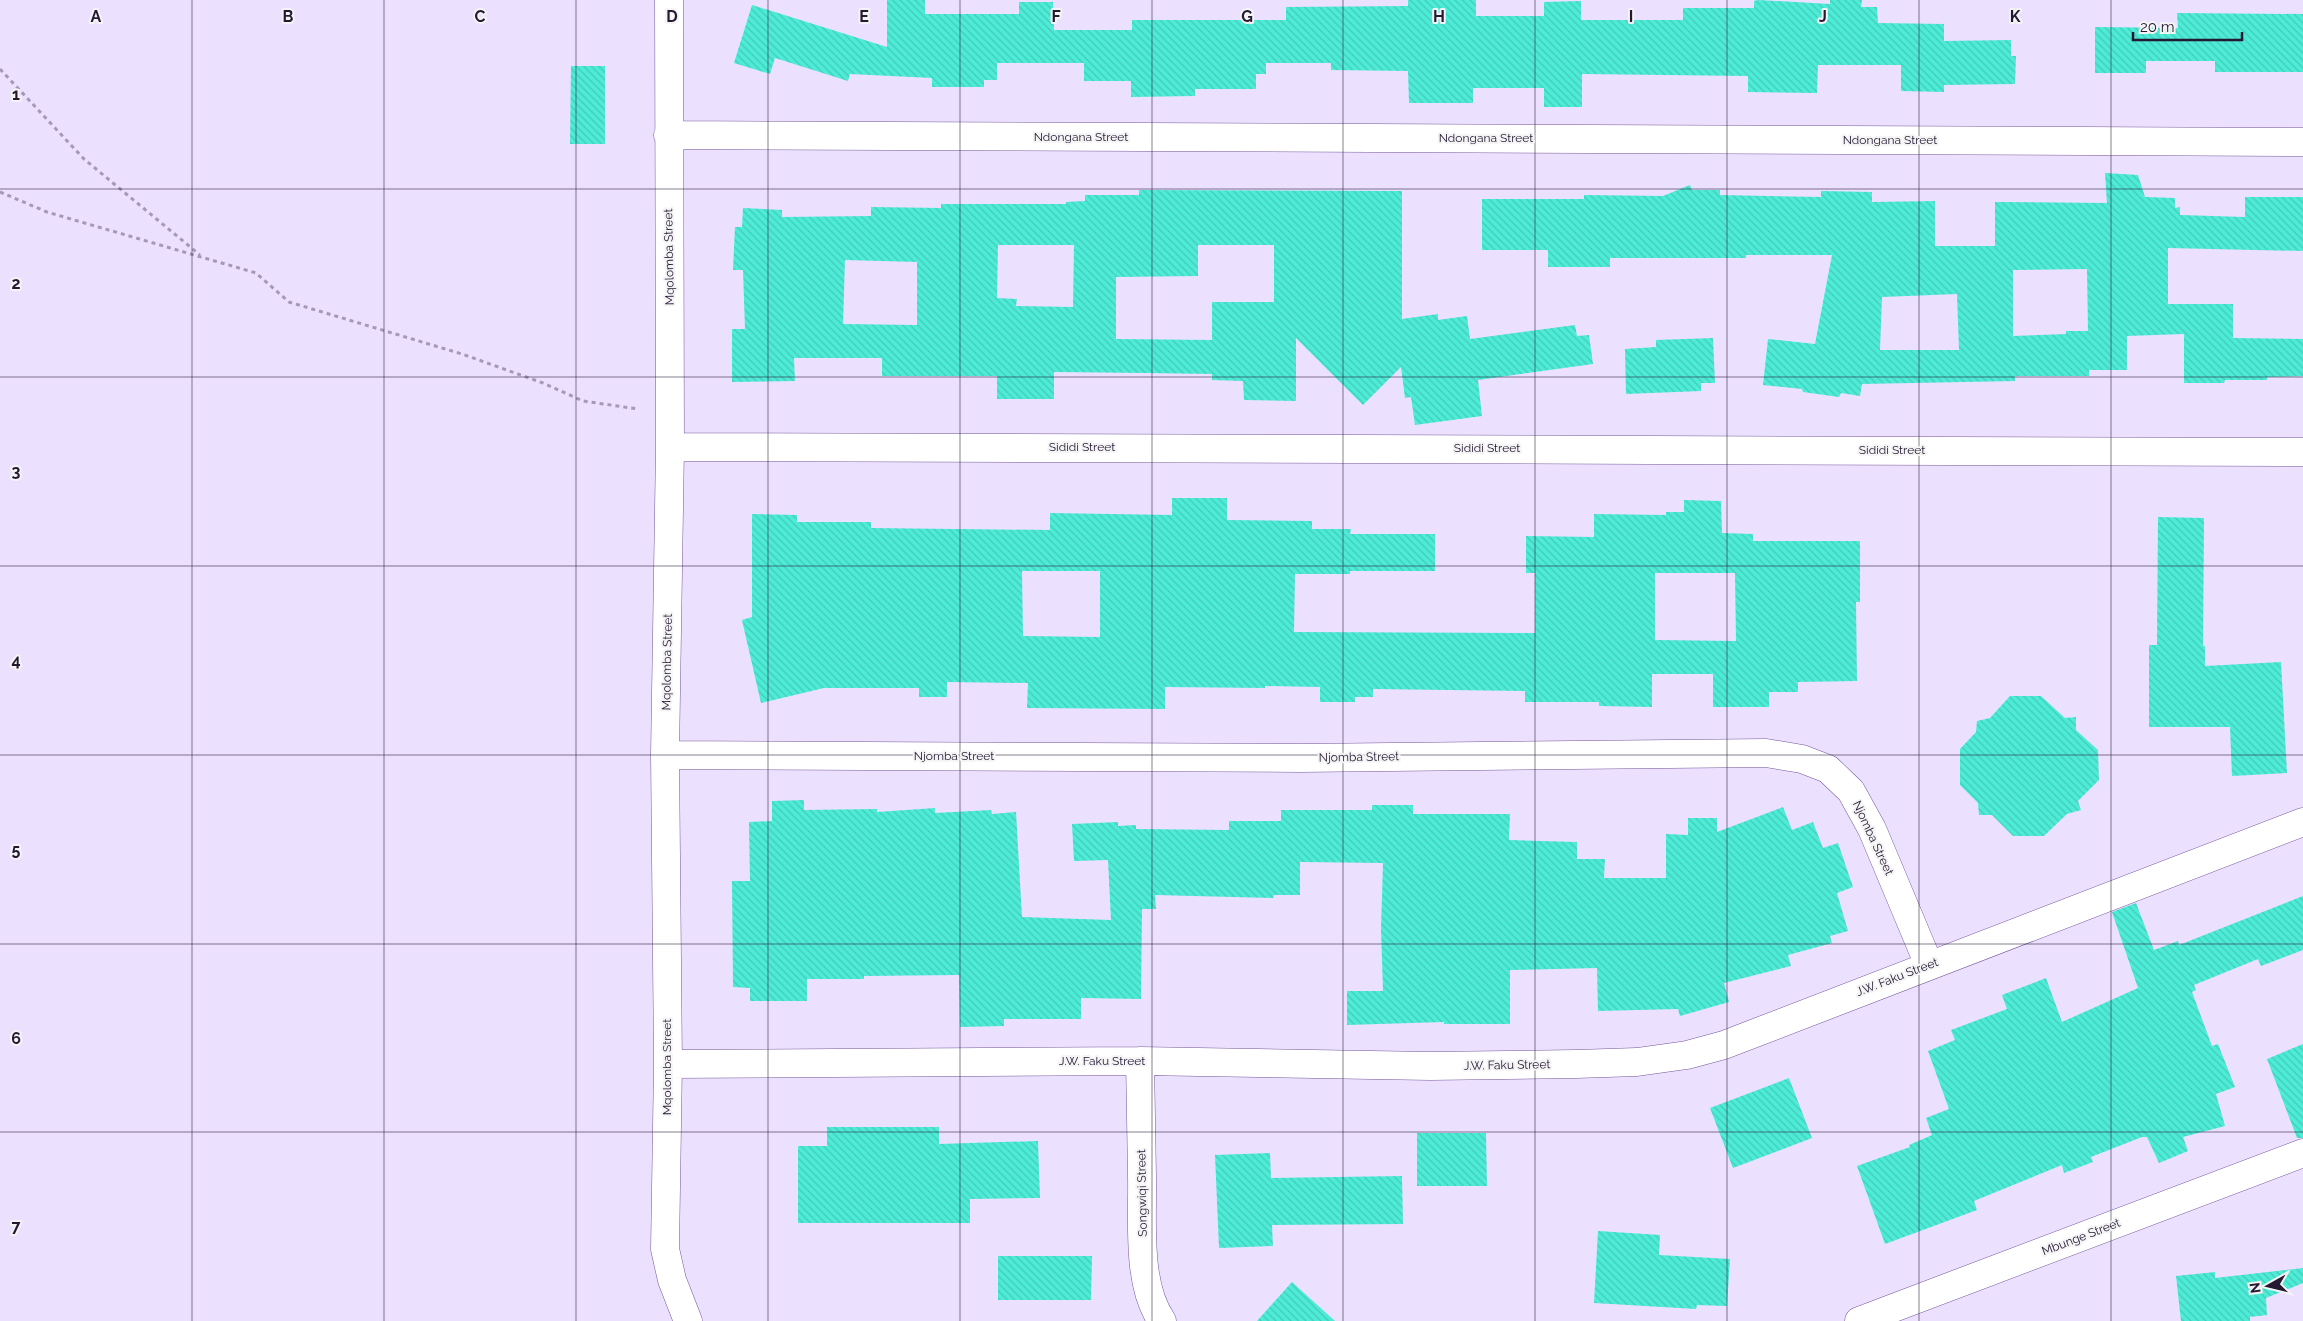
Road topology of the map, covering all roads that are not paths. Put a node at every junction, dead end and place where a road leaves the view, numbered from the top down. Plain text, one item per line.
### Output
1 (668, 0) edge
2 (668, 135) junction
3 (2303, 142) edge
4 (670, 447) junction
5 (2303, 452) edge
6 (665, 756) junction
7 (2303, 822) edge
8 (1929, 965) junction
9 (1140, 1061) junction
10 (668, 1064) junction
11 (2303, 1152) edge
12 (688, 1321) edge
13 (1162, 1321) edge
14 (1859, 1321) edge

1 - 2 street, Mqolomba Street
2 - 3 street, Ndongana Street
2 - 4 street, Mqolomba Street
4 - 5 street, Sididi Street
4 - 6 street, Mqolomba Street
6 - 8 street, Njomba Street
6 - 10 street, Mqolomba Street
7 - 8 street, J.W. Faku Street
8 - 9 street, J.W. Faku Street
9 - 10 street, J.W. Faku Street
9 - 13 street, Songwiqi Street
10 - 12 street, Mqolomba Street
11 - 14 street, Mbunge Street

